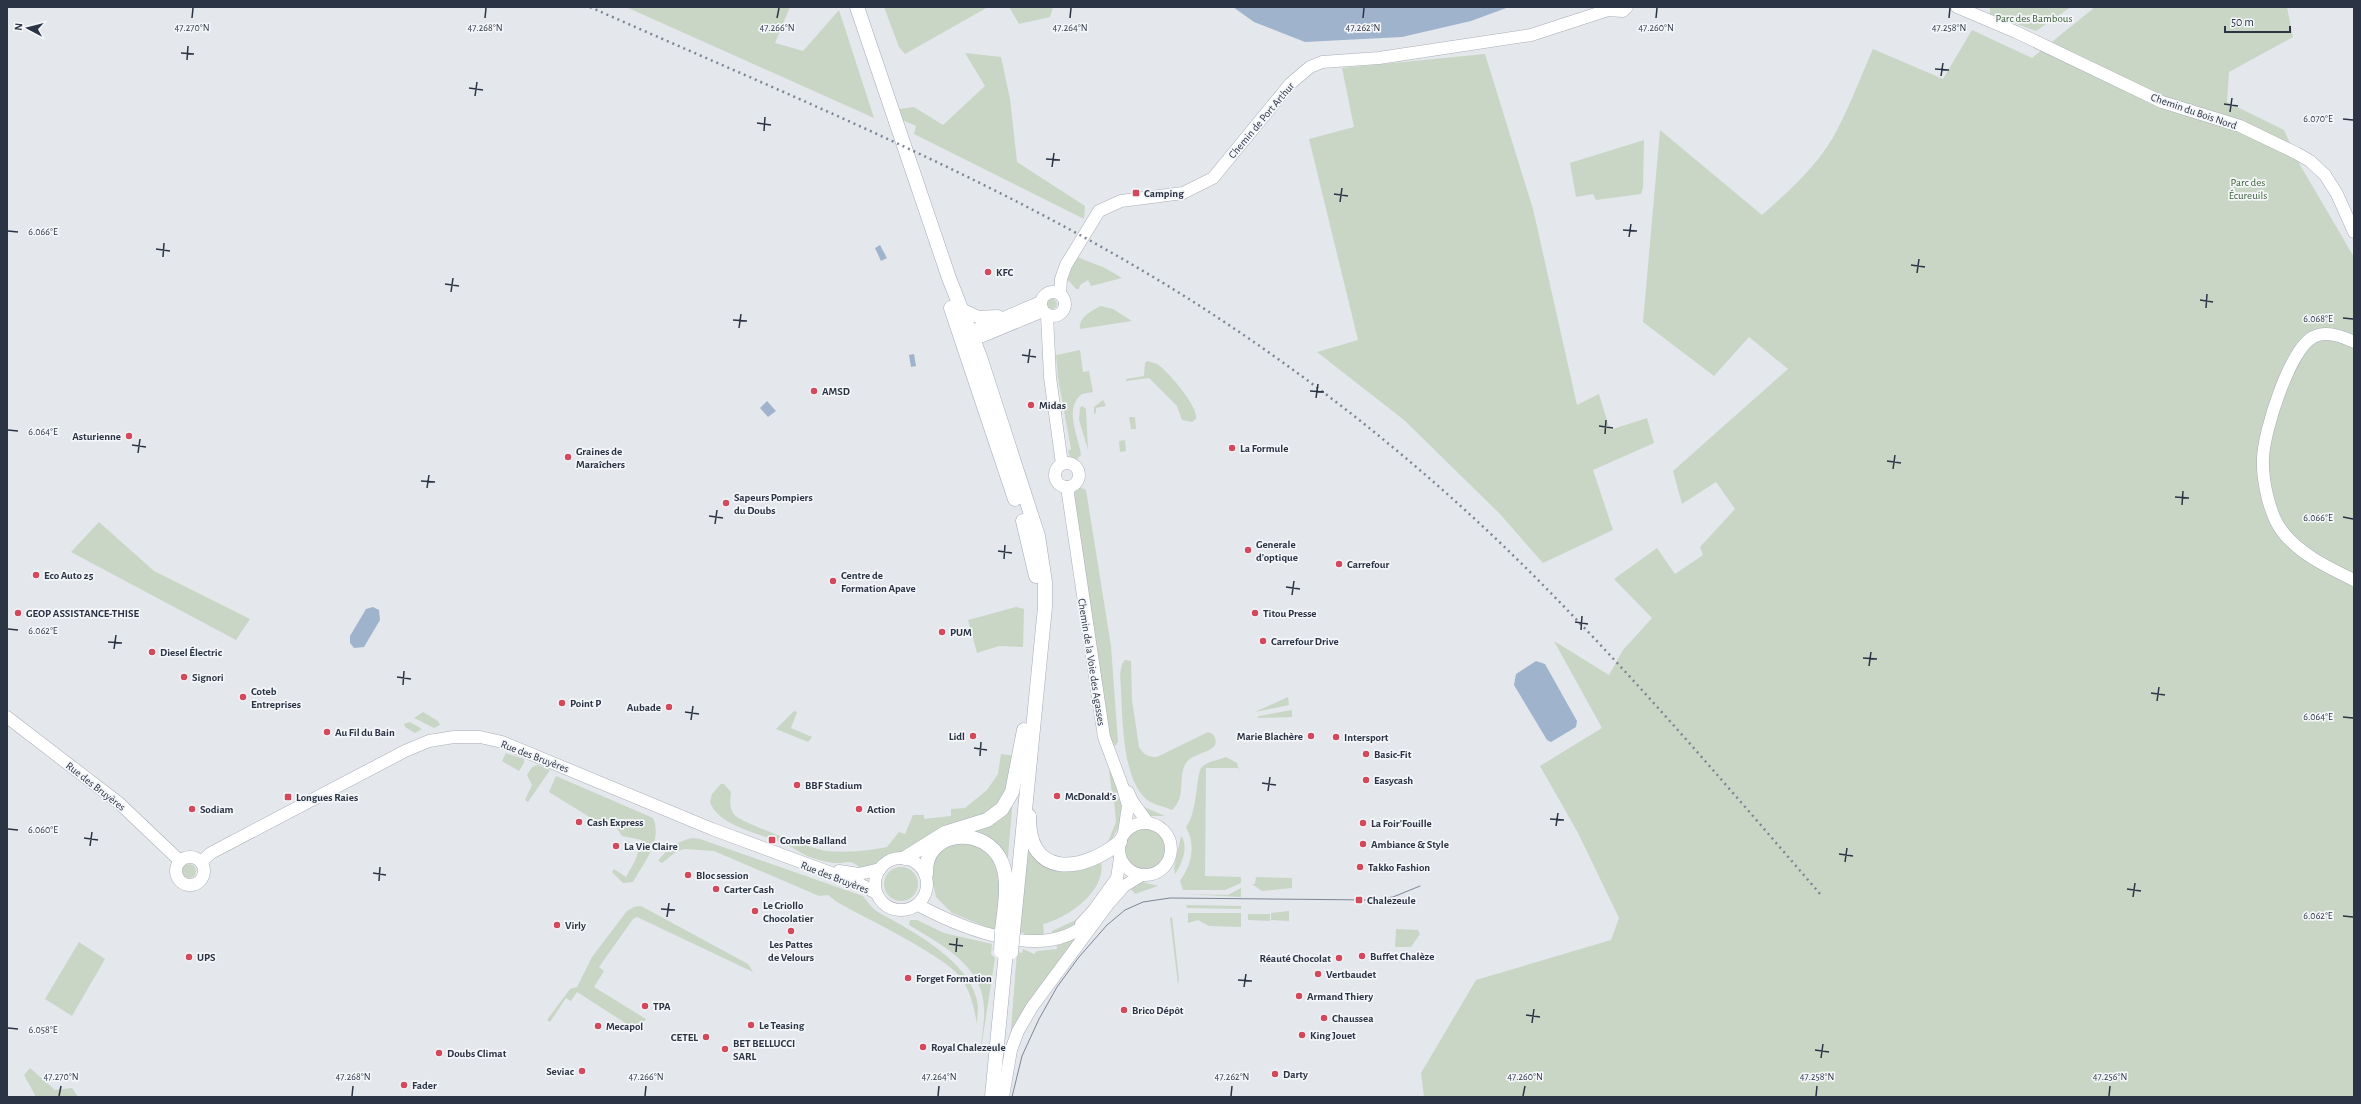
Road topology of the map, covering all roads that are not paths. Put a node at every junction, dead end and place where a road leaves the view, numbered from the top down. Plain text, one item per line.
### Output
1 (848, 7) edge
2 (856, 7) edge
3 (1601, 7) edge
4 (1958, 7) edge
5 (1619, 8) edge
6 (1588, 17) junction
7 (2354, 232) edge
8 (1056, 293) junction
9 (961, 309) junction
10 (1047, 311) junction
11 (1009, 316) junction
12 (973, 337) junction
13 (2354, 342) edge
14 (1062, 464) junction
15 (1067, 487) junction
16 (2354, 580) edge
17 (7, 717) edge
18 (1101, 718) junction
19 (1024, 730) junction
20 (1028, 778) junction
21 (1148, 823) junction
22 (1122, 837) junction
23 (905, 858) junction
24 (1120, 858) junction
25 (180, 862) junction
26 (200, 862) junction
27 (814, 868) junction
28 (880, 869) junction
29 (926, 874) junction
30 (1142, 875) junction
31 (876, 893) junction
32 (926, 895) junction
33 (1109, 903) junction
34 (918, 905) junction
35 (945, 919) junction
36 (1008, 931) junction
37 (1069, 934) junction
38 (1006, 951) junction
39 (992, 1097) edge
40 (1002, 1097) edge

1 - 12 main road
2 - 9 main road
3 - 6 street, Chemin de Port Arthur
4 - 7 street, Chemin du Bois Nord
5 - 6 street, Chemin de Port Arthur
6 - 8 street, Chemin de Port Arthur
8 - 10 street
8 - 10 street, Chemin de la Voie des Agasses
9 - 11 street
9 - 12 main road
10 - 11 street
10 - 12 street
10 - 14 street, Chemin de la Voie des Agasses
11 - 12 street
12 - 19 main road
12 - 20 main road
13 - 16 street
14 - 15 street, Chemin de la Voie des Agasses
14 - 15 street
15 - 18 street, Chemin de la Voie des Agasses
17 - 25 street, Rue des Bruyères
18 - 21 street
18 - 22 street, Chemin de la Voie des Agasses
19 - 23 main road
19 - 36 main road
20 - 22 main road
20 - 36 main road
21 - 22 street
21 - 30 street
22 - 24 street
23 - 28 street
23 - 29 street
24 - 30 street
24 - 37 street
25 - 26 street
25 - 26 street
26 - 27 street, Rue des Bruyères
27 - 28 street
27 - 31 street, Rue des Bruyères
28 - 31 street
29 - 32 street
29 - 36 main road
30 - 33 street
31 - 34 street
32 - 34 street
32 - 35 street
33 - 37 street
33 - 40 street
34 - 35 street
35 - 37 street
36 - 38 main road, bridge
38 - 39 main road
38 - 40 main road

